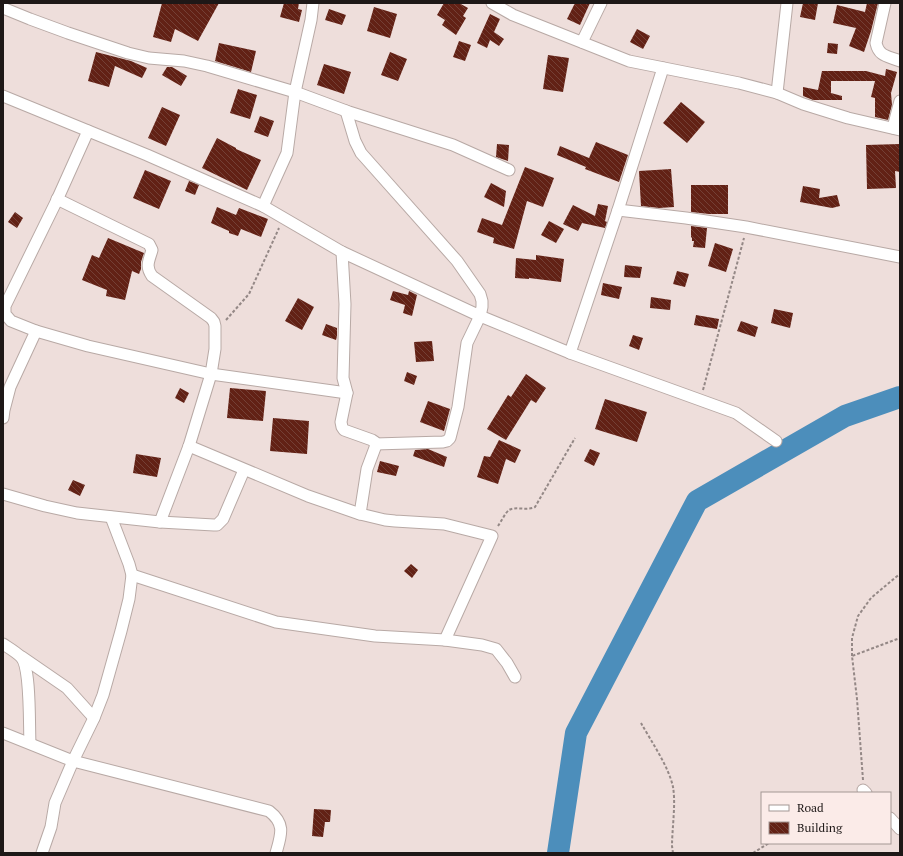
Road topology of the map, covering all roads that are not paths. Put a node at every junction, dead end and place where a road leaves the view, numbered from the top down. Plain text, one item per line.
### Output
1 (313, 3) edge
2 (492, 3) edge
3 (600, 3) edge
4 (787, 3) edge
5 (884, 3) edge
6 (3, 8) edge
7 (582, 42) junction
8 (900, 61) edge
9 (663, 68) junction
10 (295, 92) junction
11 (777, 93) junction
12 (3, 96) edge
13 (900, 101) edge
14 (346, 111) junction
15 (897, 129) edge
16 (88, 131) junction
17 (509, 170) dead end
18 (57, 199) junction
19 (263, 206) junction
20 (618, 210) junction
21 (342, 252) junction
22 (900, 256) edge
23 (480, 316) junction
24 (36, 331) junction
25 (570, 352) junction
26 (212, 374) junction
27 (347, 393) junction
28 (3, 418) edge
29 (776, 441) dead end
30 (376, 444) junction
31 (189, 446) junction
32 (244, 470) junction
33 (3, 494) edge
34 (360, 514) junction
35 (111, 517) junction
36 (160, 522) junction
37 (132, 575) junction
38 (445, 640) junction
39 (3, 644) edge
40 (22, 657) junction
41 (515, 677) dead end
42 (94, 718) junction
43 (3, 733) edge
44 (30, 743) junction
45 (73, 761) junction
46 (891, 819) edge
47 (900, 829) edge
48 (42, 853) edge
49 (276, 853) edge

1 - 10 street
2 - 7 street
3 - 7 street
4 - 11 street
5 - 8 street
6 - 10 street
7 - 9 street
9 - 11 street
9 - 20 street
10 - 14 street
10 - 19 street
11 - 15 street
12 - 16 street
13 - 15 street
14 - 17 street
14 - 23 street
16 - 18 street
16 - 19 street
18 - 24 street
18 - 26 street
19 - 21 street
20 - 22 street
20 - 25 street
21 - 23 street
21 - 27 street
23 - 25 street
23 - 30 street
24 - 26 street
24 - 28 street
25 - 29 street
26 - 27 street
26 - 31 street
27 - 30 street
30 - 34 street
31 - 32 street
31 - 36 street
32 - 34 street
32 - 36 street
33 - 35 street
34 - 38 street
35 - 36 street
35 - 37 street
37 - 38 street
37 - 42 street
38 - 41 street
39 - 40 street
40 - 42 street
40 - 44 street
42 - 45 street
43 - 44 street
44 - 45 street
45 - 48 street
45 - 49 street
46 - 47 street

